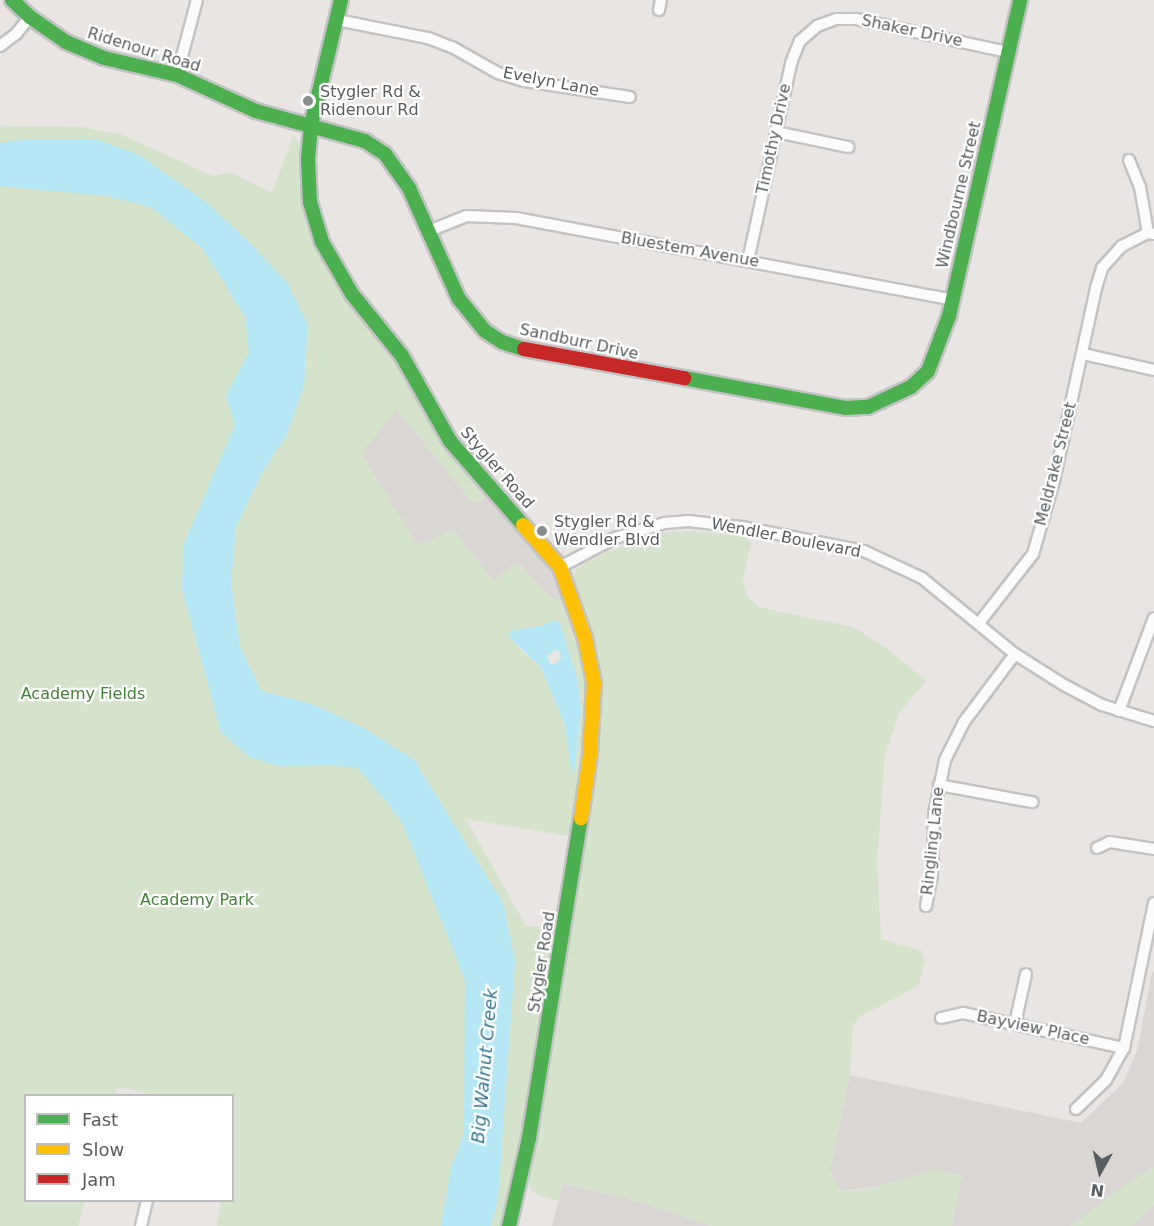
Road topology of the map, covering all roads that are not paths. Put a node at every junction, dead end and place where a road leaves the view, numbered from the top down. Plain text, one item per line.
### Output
1 (12, 0) edge
2 (197, 0) edge
3 (341, 0) edge
4 (1020, 0) edge
5 (30, 17) junction
6 (337, 20) junction
7 (817, 26) joint
8 (0, 46) edge
9 (1007, 52) junction
10 (177, 75) junction
11 (630, 97) dead end
12 (311, 125) junction
13 (776, 132) junction
14 (848, 147) dead end
15 (1129, 160) dead end
16 (429, 231) junction
17 (1151, 234) edge
18 (748, 261) junction
19 (953, 300) junction
20 (1083, 354) junction
21 (1154, 370) edge
22 (911, 387) joint
23 (560, 567) junction
24 (1154, 618) edge
25 (979, 623) junction
26 (1015, 654) junction
27 (1119, 711) junction
28 (1154, 721) edge
29 (939, 785) junction
30 (1032, 802) dead end
31 (1097, 848) dead end
32 (1154, 849) edge
33 (1154, 903) edge
34 (926, 906) dead end
35 (1026, 974) dead end
36 (941, 1018) dead end
37 (1015, 1024) junction
38 (1124, 1048) junction
39 (1076, 1110) dead end
40 (147, 1202) edge
41 (141, 1226) edge
42 (509, 1226) edge

1 - 5 street, Ridenour Road
2 - 10 street
3 - 6 street, Stygler Road
4 - 9 street, Windbourne Street
5 - 8 street
5 - 10 street, Ridenour Road
6 - 11 street, Evelyn Lane
6 - 12 street, Stygler Road
7 - 9 street, Shaker Drive
7 - 13 street, Timothy Drive
9 - 19 street, Windbourne Street
10 - 12 street, Ridenour Road
12 - 16 street, Sandburr Drive
12 - 23 street, Stygler Road
13 - 14 street
13 - 18 street, Timothy Drive
15 - 17 street
16 - 18 street, Bluestem Avenue
16 - 22 street, Sandburr Drive
17 - 20 street, Meldrake Street
18 - 19 street, Bluestem Avenue
19 - 22 street, Windbourne Street
20 - 21 street
20 - 25 street, Meldrake Street
23 - 25 street, Wendler Boulevard
23 - 42 street, Stygler Road
24 - 27 street
25 - 26 street, Wendler Boulevard
26 - 27 street, Wendler Boulevard
26 - 29 street, Ringling Lane
27 - 28 street, Wendler Boulevard
29 - 30 street
29 - 34 street, Ringling Lane
31 - 32 street
33 - 38 street
35 - 37 street
36 - 37 street, Bayview Place
37 - 38 street, Bayview Place
38 - 39 street
40 - 41 street

